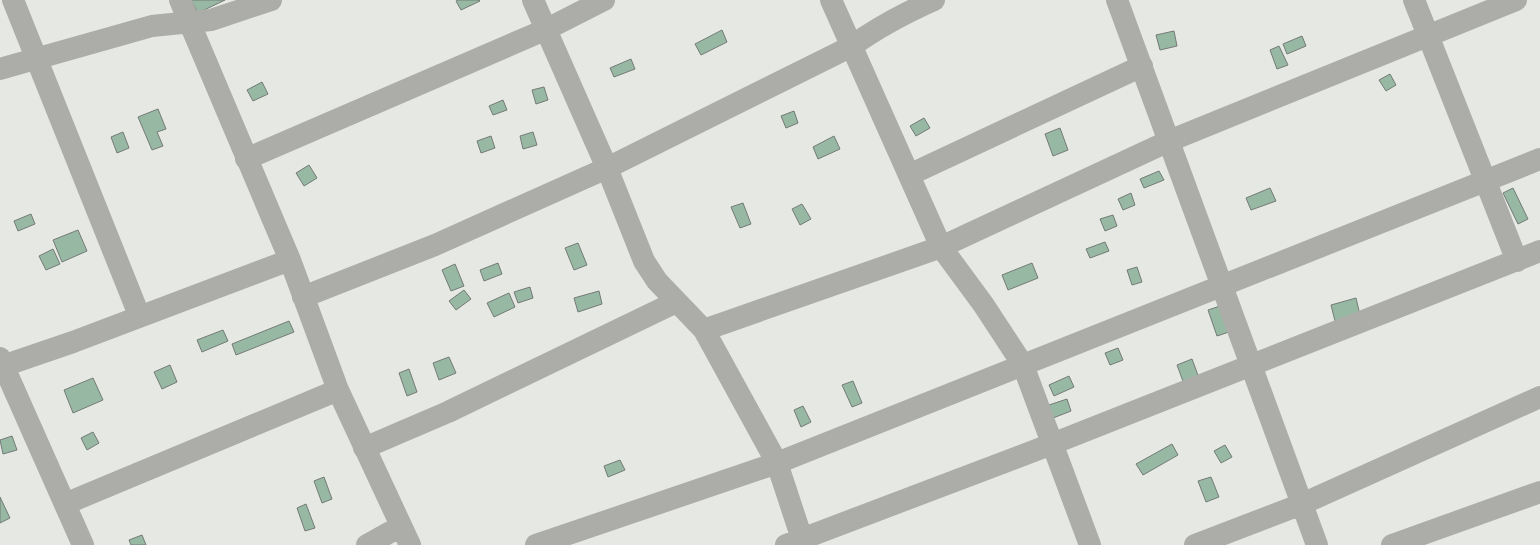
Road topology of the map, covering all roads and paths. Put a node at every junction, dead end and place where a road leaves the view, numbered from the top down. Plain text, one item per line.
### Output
1 (13, 0) edge
2 (180, 0) edge
3 (271, 0) edge
4 (533, 0) edge
5 (604, 0) edge
6 (831, 0) edge
7 (934, 0) edge
8 (1117, 0) edge
9 (1414, 0) edge
10 (1516, 0) edge
11 (189, 22) junction
12 (547, 29) junction
13 (1428, 35) junction
14 (852, 46) junction
15 (37, 59) junction
16 (1142, 66) junction
17 (0, 69) edge
18 (1169, 141) junction
19 (246, 159) junction
20 (1540, 159) edge
21 (607, 168) junction
22 (909, 175) junction
23 (1486, 180) junction
24 (941, 246) junction
25 (1540, 251) edge
26 (290, 260) junction
27 (1517, 261) junction
28 (1222, 285) junction
29 (303, 296) junction
30 (676, 302) junction
31 (139, 315) junction
32 (704, 330) junction
33 (1, 363) edge
34 (1251, 364) junction
35 (1023, 365) junction
36 (338, 390) junction
37 (1540, 397) edge
38 (1052, 444) junction
39 (364, 448) junction
40 (777, 463) junction
41 (1540, 492) edge
42 (65, 504) junction
43 (1302, 504) junction
44 (405, 535) edge
45 (797, 543) edge
46 (83, 545) edge
47 (367, 545) edge
48 (536, 545) edge
49 (1090, 545) edge
50 (1195, 545) edge
51 (1317, 545) edge
52 (1392, 545) edge

1 - 15 street
2 - 11 street
3 - 11 street
4 - 12 street
5 - 12 street
6 - 14 street
7 - 14 street
8 - 16 street
9 - 13 street
10 - 13 street
11 - 15 street
11 - 19 street
12 - 19 street
12 - 21 street
13 - 18 street
13 - 23 street
14 - 21 street
14 - 22 street
15 - 17 street
15 - 31 street
16 - 18 street
16 - 22 street
18 - 24 street
18 - 28 street
19 - 26 street
20 - 23 street
21 - 29 street
21 - 30 street
22 - 24 street
23 - 27 street
23 - 28 street
24 - 32 street
24 - 35 street
25 - 27 street
26 - 29 street
26 - 31 street
27 - 34 street
28 - 34 street
28 - 35 street
29 - 36 street
30 - 32 street
30 - 39 street
31 - 33 street
32 - 40 street
33 - 42 street
34 - 38 street
34 - 43 street
35 - 38 street
35 - 40 street
36 - 39 street
36 - 42 street
37 - 43 street
38 - 45 street
38 - 49 street
39 - 44 street
40 - 45 street
40 - 48 street
41 - 52 street
42 - 46 street
43 - 50 street
43 - 51 street
44 - 47 street

